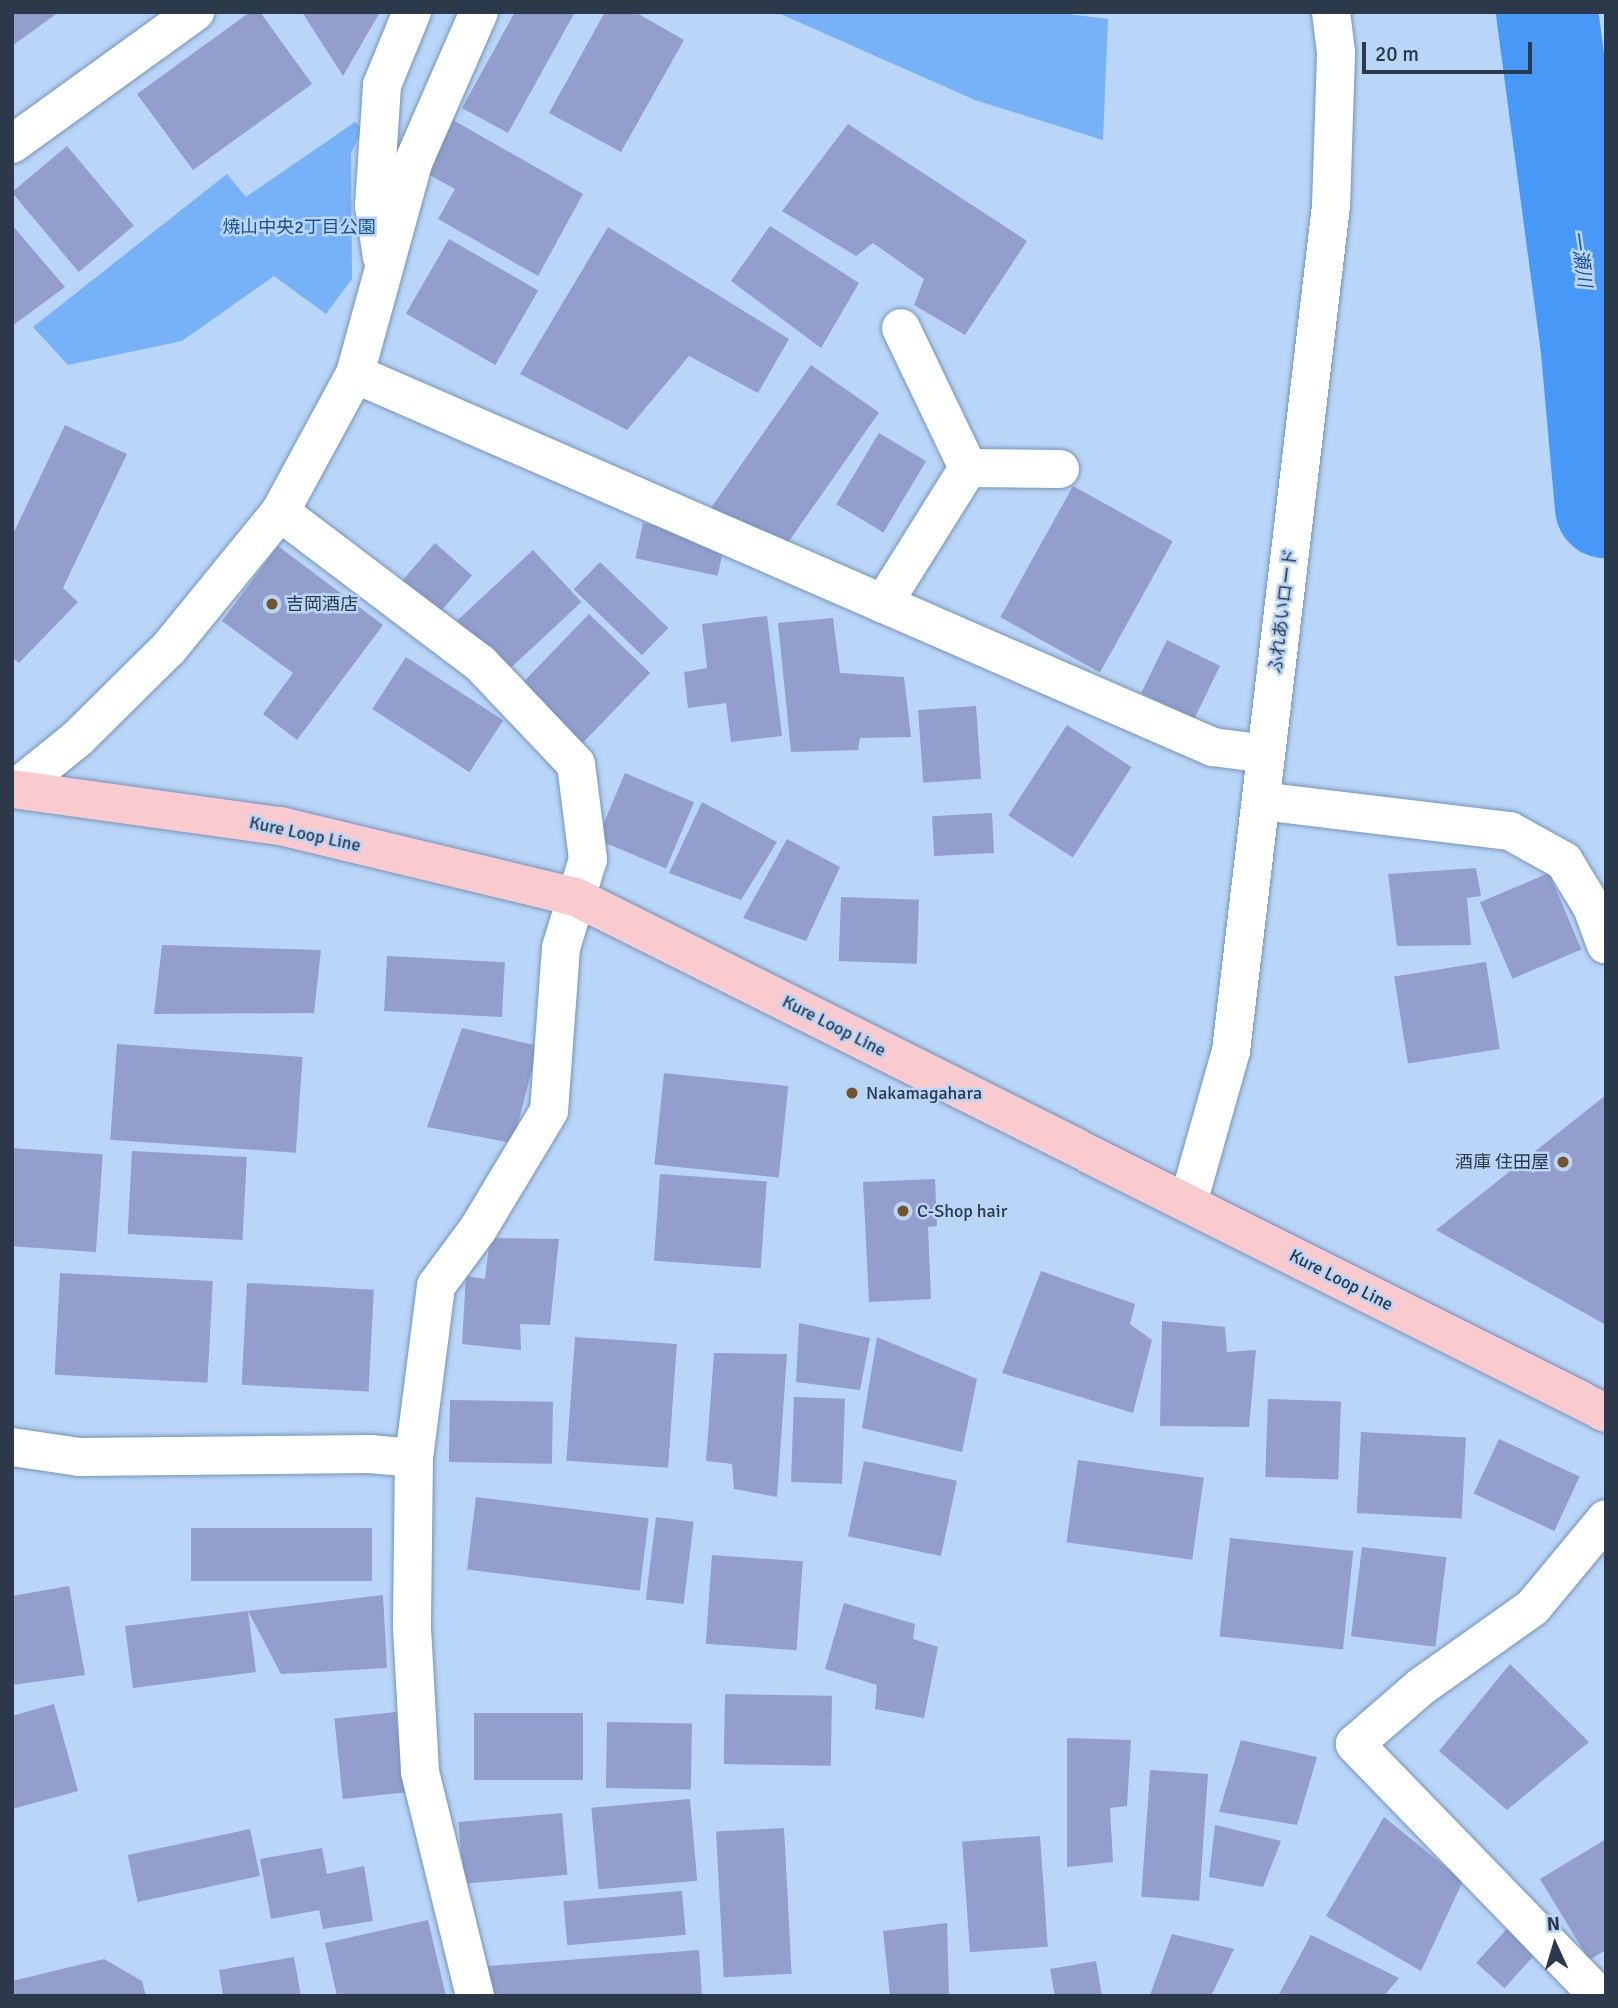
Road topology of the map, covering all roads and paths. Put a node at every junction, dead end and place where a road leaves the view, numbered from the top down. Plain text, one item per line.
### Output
1 (195, 12) edge
2 (412, 12) edge
3 (479, 12) edge
4 (1331, 12) edge
5 (12, 144) edge
6 (383, 269) junction
7 (901, 328) dead end
8 (355, 374) junction
9 (968, 468) junction
10 (1060, 469) dead end
11 (280, 512) junction
12 (883, 604) junction
13 (1266, 754) junction
14 (14, 789) edge
15 (1261, 801) junction
16 (576, 897) junction
17 (1606, 944) edge
18 (1188, 1203) junction
19 (1606, 1413) edge
20 (12, 1447) edge
21 (414, 1458) junction
22 (1606, 1519) edge
23 (475, 1996) edge
24 (1599, 1996) edge

1 - 5 street
2 - 6 street
3 - 6 street
4 - 13 street, ふれあいロード
6 - 8 street
7 - 9 street
8 - 11 street
8 - 12 street
9 - 10 street
9 - 12 street
11 - 14 street
11 - 16 street
12 - 13 street
13 - 15 street, ふれあいロード
14 - 16 main road, Kure Loop Line
15 - 17 street
15 - 18 street, ふれあいロード
16 - 18 main road, Kure Loop Line
16 - 21 street
18 - 19 main road, Kure Loop Line
20 - 21 street
21 - 23 street
22 - 24 street

